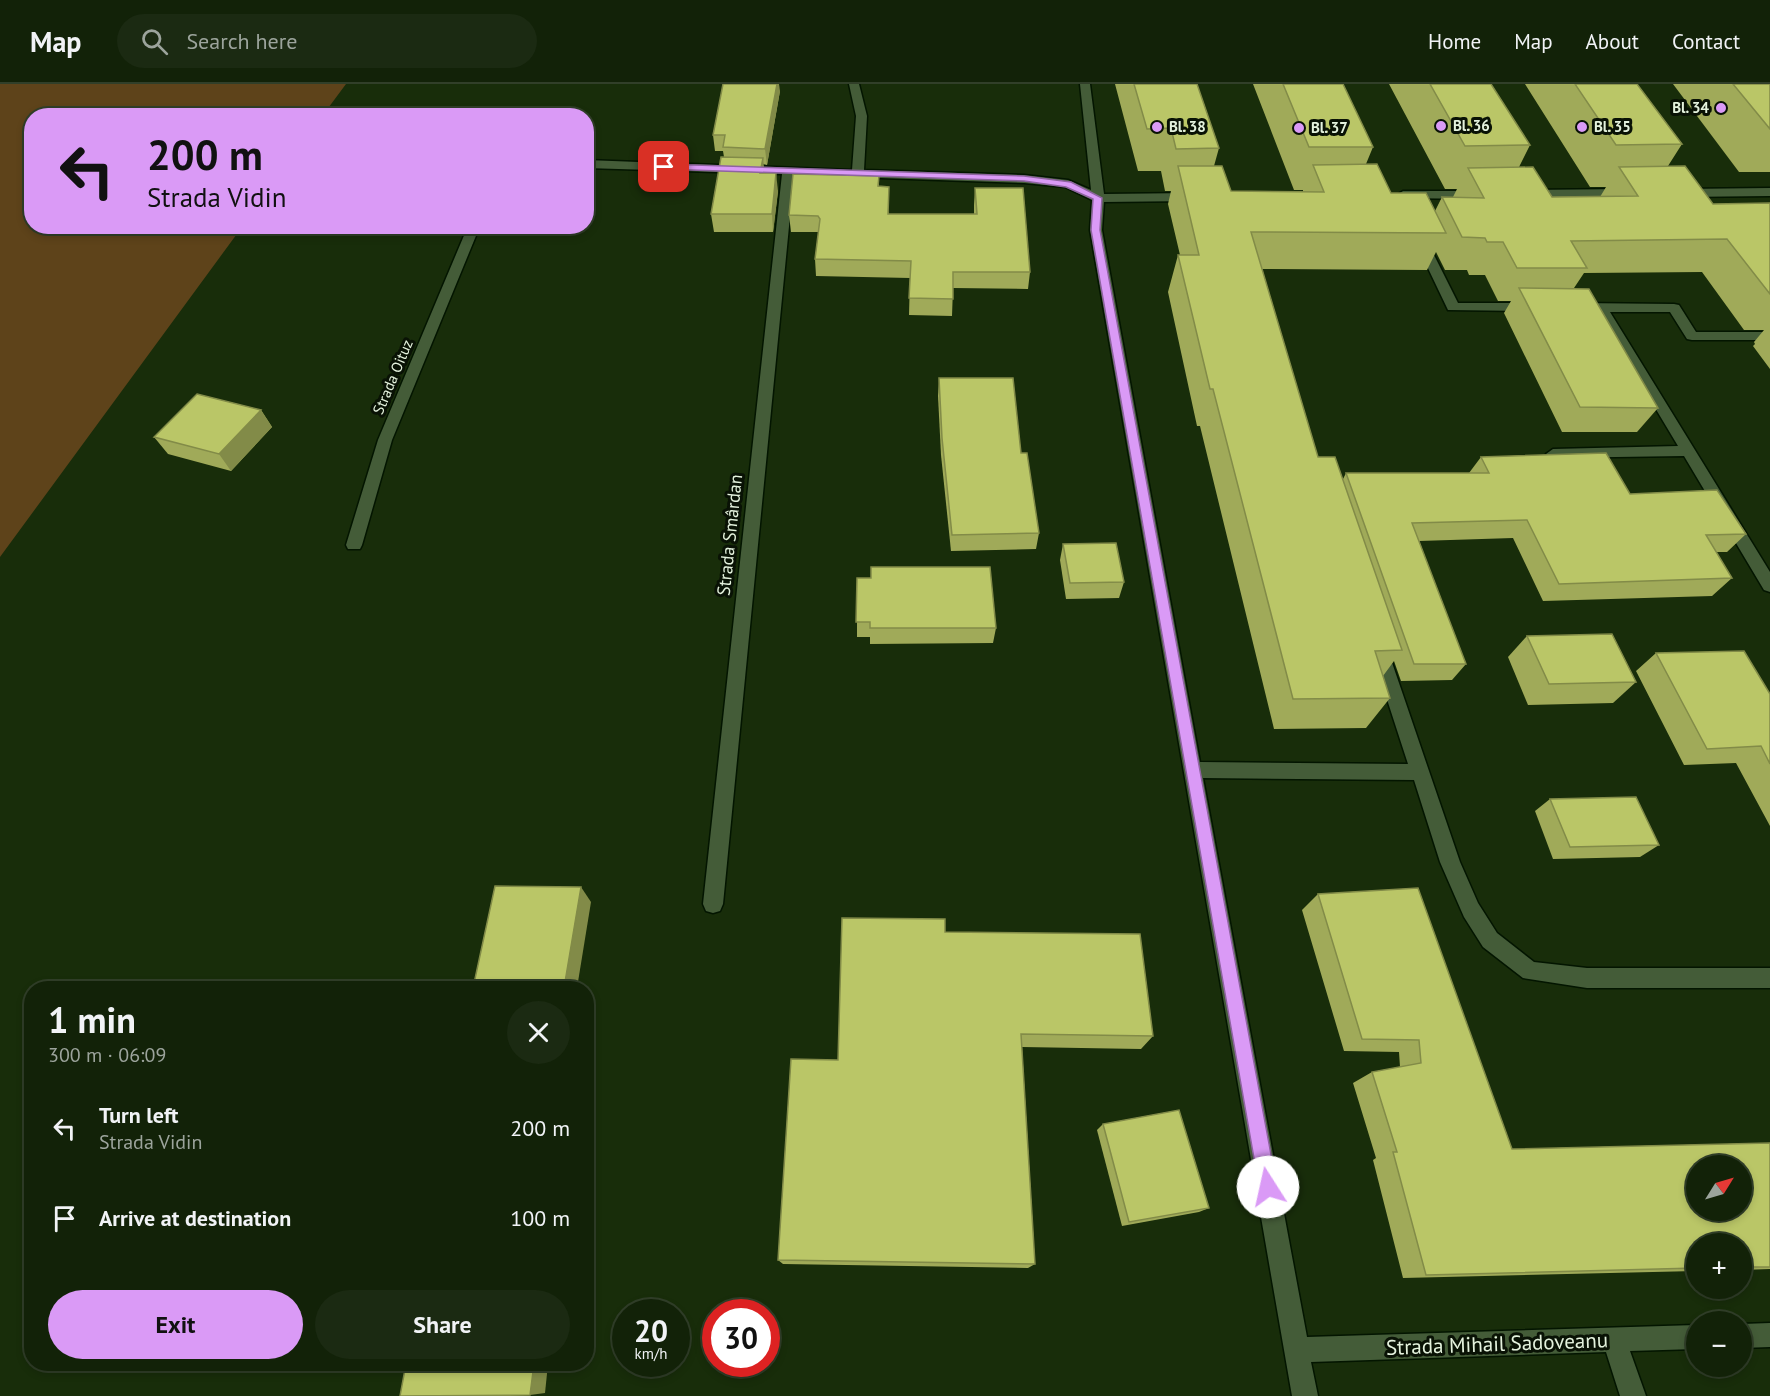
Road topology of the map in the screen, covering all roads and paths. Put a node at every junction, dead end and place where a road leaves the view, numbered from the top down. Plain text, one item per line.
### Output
1 (854, 84) edge
2 (1085, 84) edge
3 (594, 164) edge
4 (788, 171) junction
5 (858, 173) junction
6 (1770, 192) edge
7 (1634, 193) edge
8 (1668, 193) edge
9 (1509, 194) edge
10 (1486, 195) edge
11 (1206, 197) edge
12 (1098, 198) junction
13 (1398, 199) edge
14 (1417, 231) edge
15 (471, 234) edge
16 (1544, 307) edge
17 (1566, 307) edge
18 (1600, 307) junction
19 (1770, 336) edge
20 (1688, 452) junction
21 (1553, 454) edge
22 (354, 544) dead end
23 (1770, 586) edge
24 (1376, 636) edge
25 (1194, 771) junction
26 (1421, 772) junction
27 (713, 904) dead end
28 (1770, 978) edge
29 (1770, 1335) edge
30 (1752, 1336) edge
31 (1686, 1337) edge
32 (1614, 1340) junction
33 (1297, 1350) junction
34 (1305, 1396) edge
35 (1633, 1396) edge

1 - 5 street
2 - 12 street
3 - 4 street
4 - 5 street
4 - 27 street, Strada Smârdan
5 - 12 street
6 - 8 street
7 - 9 street
10 - 13 street
11 - 12 street
12 - 25 street
14 - 16 street
15 - 22 street, Strada Oituz
17 - 18 street
18 - 19 street
18 - 20 street
20 - 21 street
20 - 23 street
24 - 26 street
25 - 26 street
25 - 33 street
26 - 28 street
29 - 30 street
31 - 32 street, Strada Mihail Sadoveanu
32 - 33 street, Strada Mihail Sadoveanu
32 - 35 street
33 - 34 street

